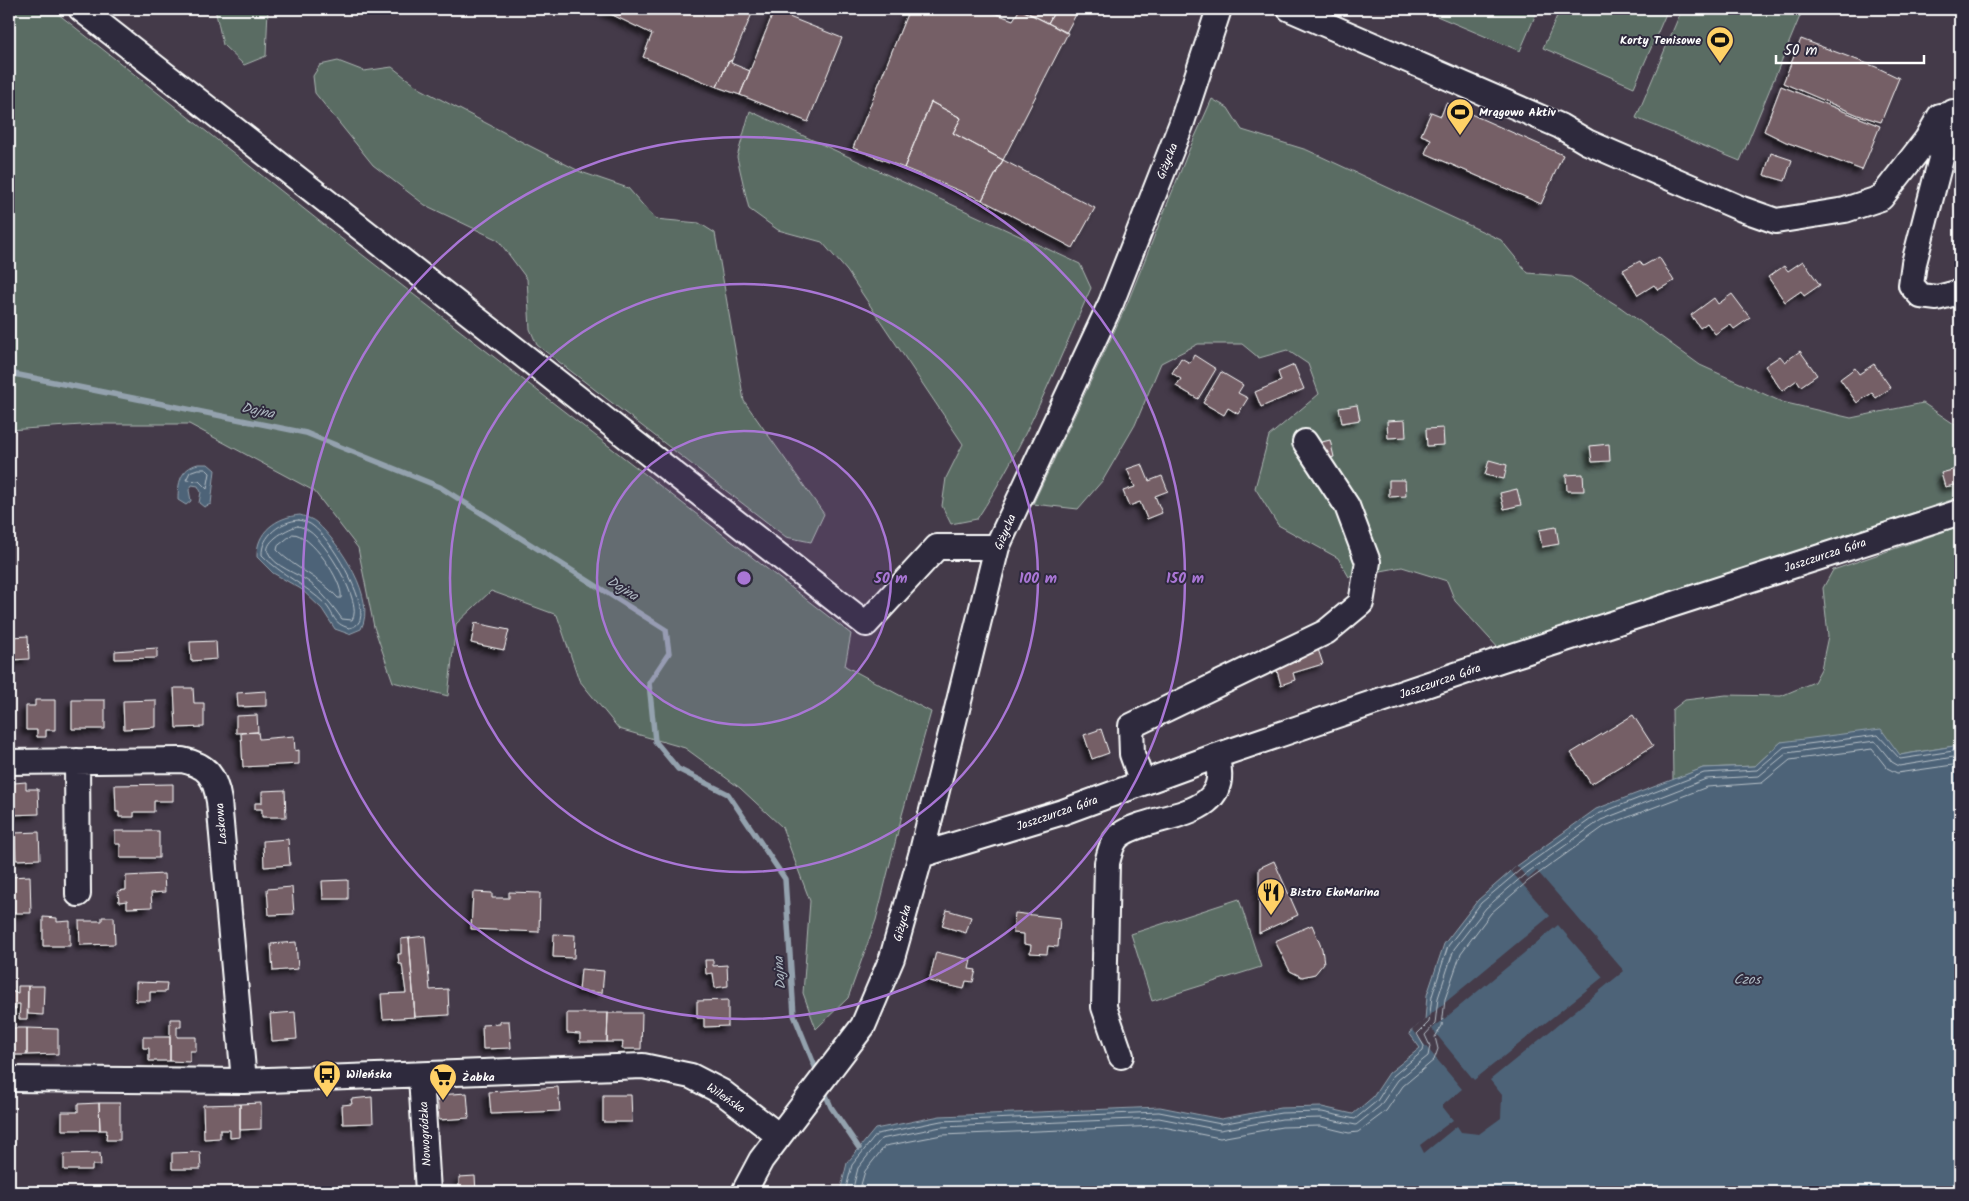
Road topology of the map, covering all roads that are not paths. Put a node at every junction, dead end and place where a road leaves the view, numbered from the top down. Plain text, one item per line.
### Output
1 (81, 9) edge
2 (1290, 9) edge
3 (1217, 10) edge
4 (1956, 109) edge
5 (1960, 292) edge
6 (1305, 442) dead end
7 (1960, 512) edge
8 (997, 547) junction
9 (1216, 756) junction
10 (77, 761) junction
11 (9, 762) edge
12 (1142, 782) junction
13 (921, 855) junction
14 (78, 894) dead end
15 (1121, 1056) dead end
16 (421, 1076) junction
17 (9, 1080) edge
18 (244, 1081) junction
19 (779, 1136) junction
20 (428, 1192) edge
21 (744, 1192) edge

1 - 8 street
2 - 4 street
3 - 8 street, Giżycka
4 - 5 street
6 - 12 street
7 - 9 street, Jaszczurcza Góra
8 - 13 street, Giżycka
9 - 12 street, Jaszczurcza Góra
9 - 15 street
10 - 11 street, Laskowa
10 - 14 street
10 - 18 street, Laskowa
12 - 13 street, Jaszczurcza Góra
13 - 19 street, Giżycka
16 - 18 street, Wileńska
16 - 19 street, Wileńska
16 - 20 street, Nowogródzka
17 - 18 street, Wileńska
19 - 21 street

